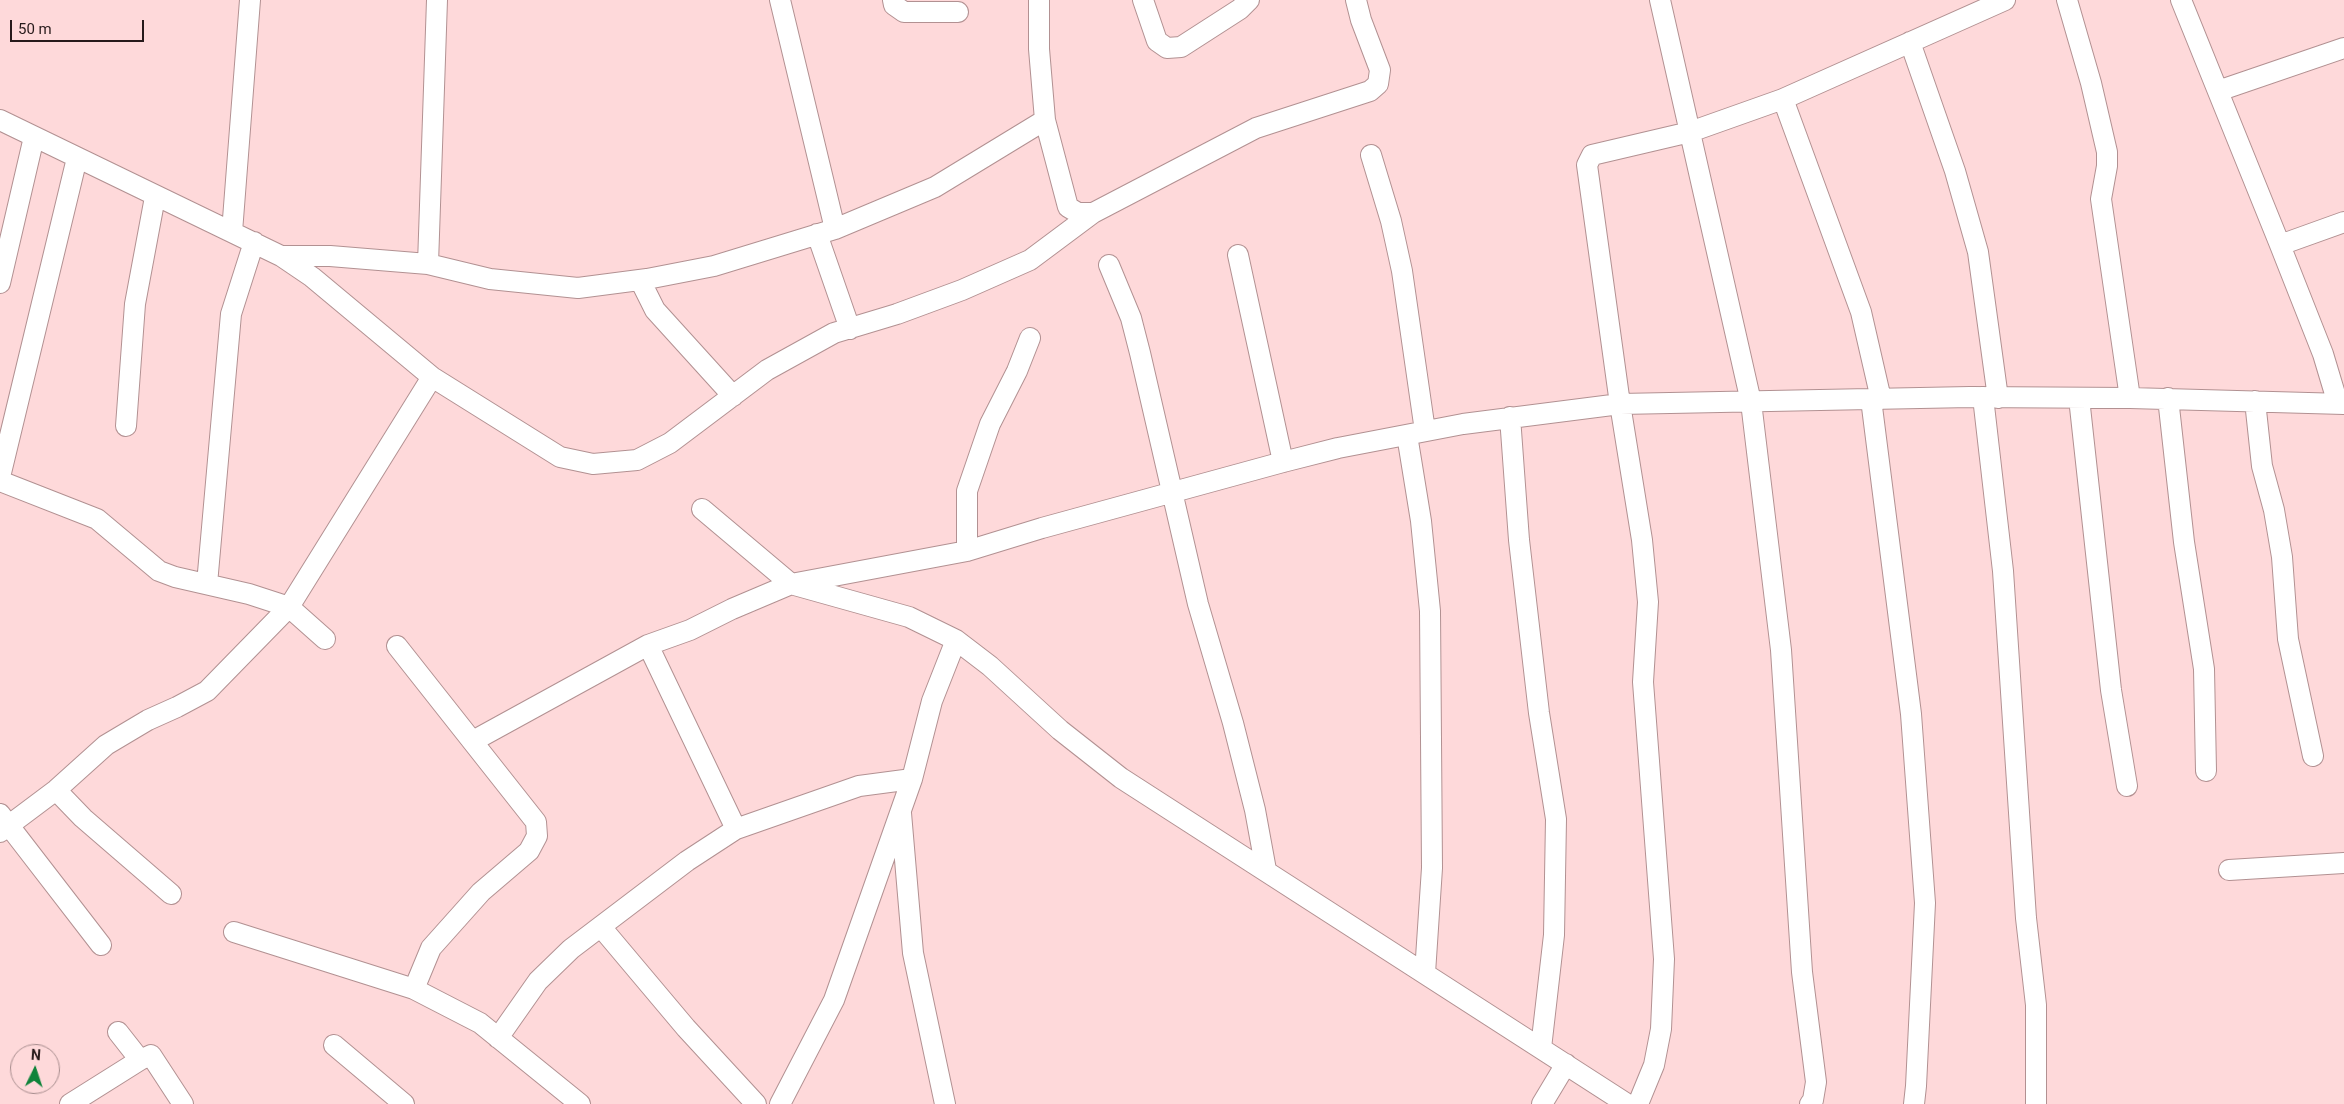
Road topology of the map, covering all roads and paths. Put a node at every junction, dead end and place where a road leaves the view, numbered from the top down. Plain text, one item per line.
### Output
1 (250, 0) edge
2 (437, 0) edge
3 (780, 0) edge
4 (893, 0) edge
5 (1039, 0) edge
6 (1143, 0) edge
7 (1249, 0) edge
8 (1356, 0) edge
9 (1660, 0) edge
10 (2005, 0) edge
11 (2068, 0) edge
12 (2181, 0) edge
13 (958, 12) dead end
14 (1910, 42) junction
15 (2344, 48) edge
16 (2218, 91) junction
17 (1784, 99) junction
18 (0, 120) edge
19 (1044, 120) junction
20 (1690, 132) junction
21 (34, 137) junction
22 (1371, 155) dead end
23 (77, 158) junction
24 (155, 197) junction
25 (1093, 213) junction
26 (2344, 222) edge
27 (826, 231) junction
28 (232, 232) junction
29 (254, 242) junction
30 (2280, 244) junction
31 (1238, 255) dead end
32 (281, 256) junction
33 (428, 264) junction
34 (1109, 265) dead end
35 (640, 280) junction
36 (0, 283) edge
37 (850, 328) junction
38 (1030, 338) dead end
39 (432, 376) junction
40 (732, 396) junction
41 (1990, 398) junction
42 (2079, 398) junction
43 (2130, 398) junction
44 (2168, 398) junction
45 (1876, 399) junction
46 (2255, 401) junction
47 (1751, 402) junction
48 (1620, 404) junction
49 (2341, 404) edge
50 (1510, 417) junction
51 (126, 426) dead end
52 (1416, 433) junction
53 (1284, 462) junction
54 (0, 477) edge
55 (0, 481) edge
56 (1174, 494) junction
57 (702, 508) dead end
58 (968, 551) junction
59 (207, 584) junction
60 (792, 584) junction
61 (289, 607) junction
62 (326, 639) dead end
63 (956, 640) junction
64 (397, 646) dead end
65 (648, 646) junction
66 (472, 741) junction
67 (2313, 756) dead end
68 (2206, 771) dead end
69 (912, 779) junction
70 (2127, 786) dead end
71 (56, 790) junction
72 (901, 806) junction
73 (3, 824) edge
74 (736, 829) junction
75 (2344, 863) edge
76 (1266, 870) junction
77 (2229, 870) dead end
78 (171, 894) dead end
79 (601, 927) junction
80 (234, 932) dead end
81 (101, 945) dead end
82 (1425, 973) junction
83 (414, 989) junction
84 (118, 1032) dead end
85 (498, 1038) junction
86 (334, 1045) dead end
87 (1541, 1048) junction
88 (140, 1060) junction
89 (1566, 1064) junction
90 (70, 1104) edge
91 (183, 1104) edge
92 (404, 1104) edge
93 (580, 1104) edge
94 (756, 1104) edge
95 (780, 1104) edge
96 (945, 1104) edge
97 (1542, 1104) edge
98 (1627, 1104) edge
99 (1638, 1104) edge
100 (1810, 1104) edge
101 (1914, 1104) edge
102 (2036, 1104) edge

1 - 28 street
2 - 33 street
3 - 27 street
4 - 13 street
5 - 19 street
6 - 7 street
8 - 25 street
9 - 20 street
10 - 14 street
11 - 43 street
12 - 16 street
14 - 17 street
14 - 41 street
15 - 16 street
16 - 30 street
17 - 20 street
17 - 45 street
18 - 21 street
19 - 25 street
19 - 27 street
20 - 47 street
20 - 48 street
21 - 23 street
21 - 36 street
22 - 52 street
23 - 24 street
23 - 54 street
24 - 28 street
24 - 51 street
25 - 37 street
26 - 30 street
27 - 35 street
27 - 37 street
28 - 29 street
29 - 32 street
29 - 59 street
30 - 49 street
31 - 53 street
32 - 33 street
32 - 39 street
33 - 35 street
34 - 56 street
35 - 40 street
37 - 40 street
38 - 58 street
39 - 40 street
39 - 61 street
41 - 42 street
41 - 45 street
41 - 102 street
42 - 43 street
42 - 70 street
43 - 44 street
44 - 46 street
44 - 68 street
45 - 47 street
45 - 101 street
46 - 49 street
46 - 67 street
47 - 48 street
47 - 100 street
48 - 50 street
48 - 99 street
50 - 52 street
50 - 87 street
52 - 53 street
52 - 82 street
53 - 56 street
55 - 59 street
56 - 58 street
56 - 76 street
57 - 60 street
58 - 60 street
59 - 61 street
60 - 63 street
60 - 65 street
61 - 62 street
61 - 71 street
63 - 69 street
63 - 76 street
64 - 66 street
65 - 66 street
65 - 74 street
66 - 83 street
69 - 72 street
69 - 74 street
71 - 73 street
71 - 78 street
72 - 95 street
72 - 96 street
73 - 81 street
74 - 79 street
75 - 77 street
76 - 82 street
79 - 85 street
79 - 94 street
80 - 83 street
82 - 87 street
83 - 85 street
84 - 88 street
85 - 93 street
86 - 92 street
87 - 89 street
88 - 90 street
88 - 91 street
89 - 97 street
89 - 98 street

